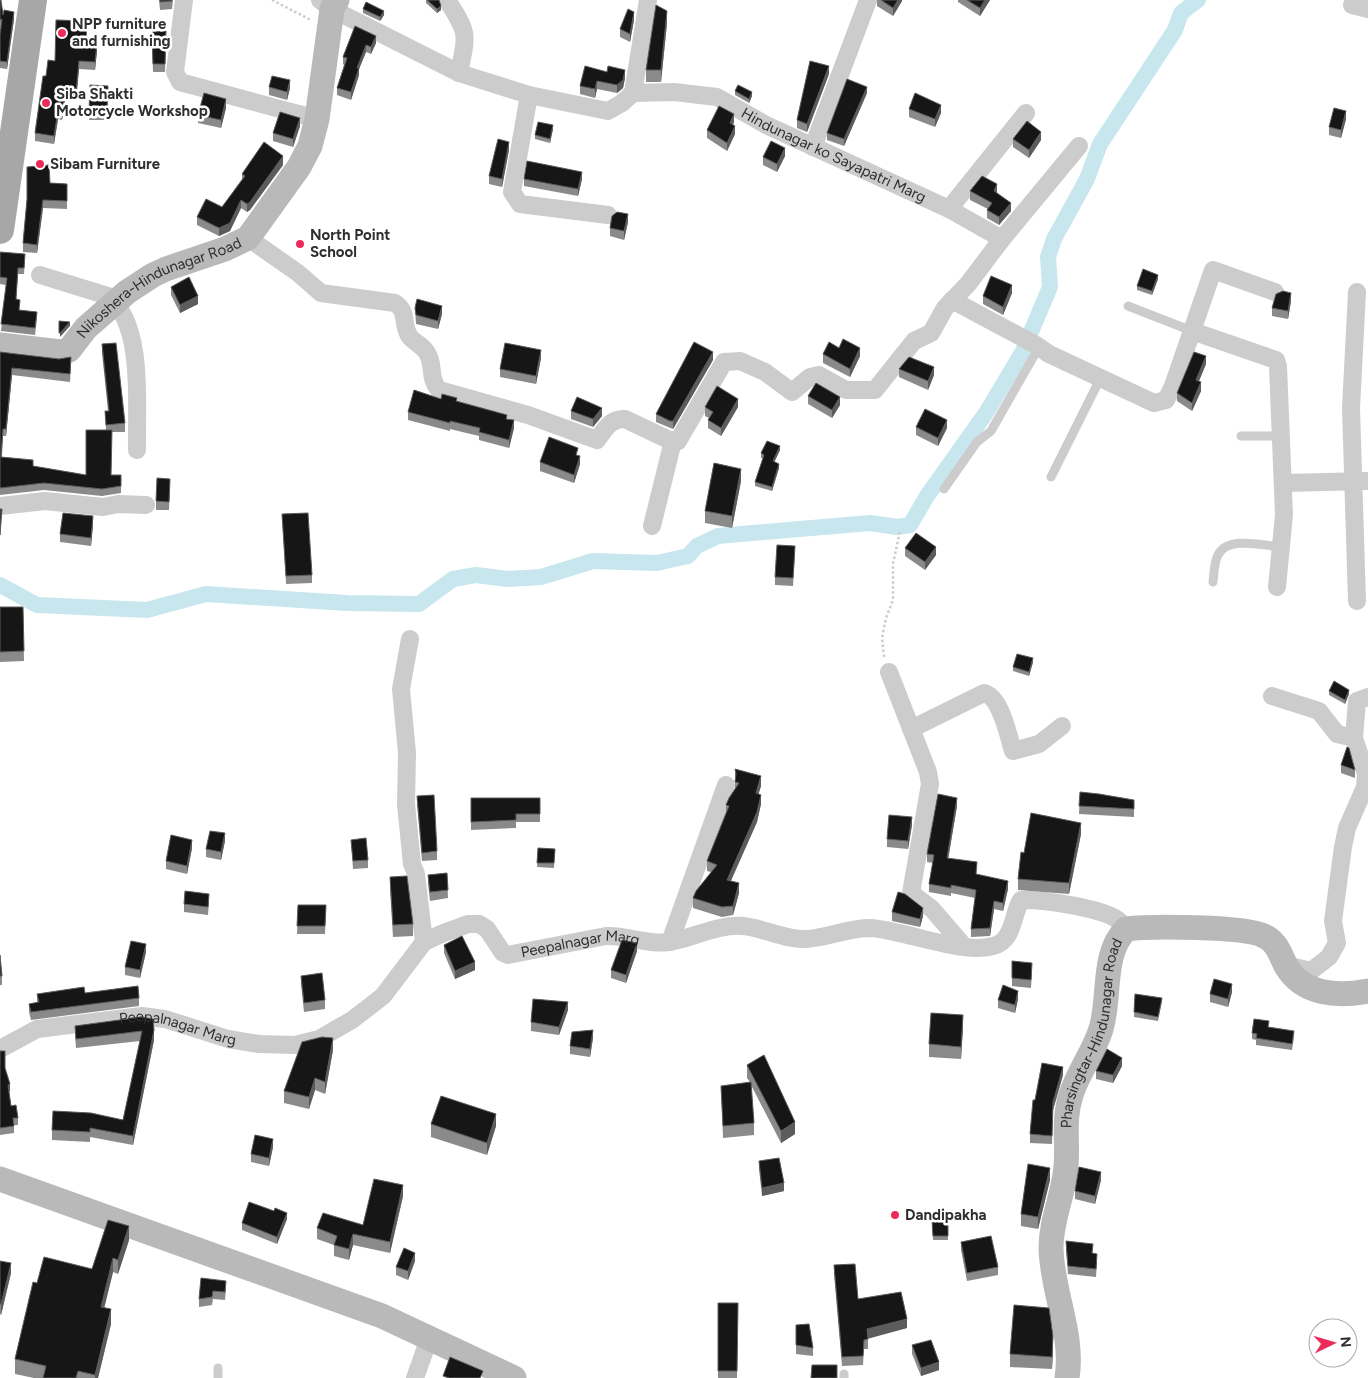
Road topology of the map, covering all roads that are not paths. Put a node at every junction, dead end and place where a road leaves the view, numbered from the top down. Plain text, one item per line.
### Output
1 (34, 0) edge
2 (184, 0) edge
3 (447, 0) edge
4 (648, 0) edge
5 (868, 0) edge
6 (330, 9) edge
7 (459, 73) junction
8 (633, 93) junction
9 (529, 95) junction
10 (1026, 113) dead end
11 (317, 119) junction
12 (1079, 146) dead end
13 (813, 147) junction
14 (949, 209) junction
15 (608, 215) dead end
16 (0, 230) edge
17 (248, 238) junction
18 (1002, 239) junction
19 (40, 275) dead end
20 (1275, 292) edge
21 (1357, 292) dead end
22 (952, 300) junction
23 (115, 302) junction
24 (1128, 306) dead end
25 (1192, 331) junction
26 (0, 346) edge
27 (1037, 346) junction
28 (1100, 379) junction
29 (1241, 436) dead end
30 (1280, 436) junction
31 (673, 440) junction
32 (137, 450) dead end
33 (1052, 477) dead end
34 (1361, 481) edge
35 (1283, 483) junction
36 (944, 489) dead end
37 (146, 505) dead end
38 (0, 506) edge
39 (652, 526) dead end
40 (1282, 547) junction
41 (1213, 582) dead end
42 (1277, 587) dead end
43 (1357, 601) dead end
44 (410, 639) dead end
45 (889, 672) road end
46 (1272, 696) dead end
47 (1368, 697) edge
48 (1062, 726) dead end
49 (911, 729) junction
50 (1354, 738) junction
51 (726, 785) dead end
52 (1126, 929) junction
53 (424, 942) junction
54 (670, 942) junction
55 (963, 946) junction
56 (1286, 966) junction
57 (1368, 991) edge
58 (0, 1049) edge
59 (0, 1179) edge
60 (430, 1336) junction
61 (218, 1368) dead end
62 (218, 1378) edge
63 (415, 1378) edge
64 (514, 1378) edge
65 (1067, 1378) edge

1 - 16 main road
2 - 11 street
3 - 7 street
4 - 8 street
5 - 13 street
6 - 7 street
6 - 11 main road, Nikoshera-Hindunagar Road
7 - 9 street
8 - 9 street
8 - 13 street, Hindunagar ko Sayapatri Marg
9 - 15 street
10 - 14 street
11 - 17 main road, Nikoshera-Hindunagar Road
12 - 18 street
13 - 14 street, Hindunagar ko Sayapatri Marg
14 - 18 street, Hindunagar ko Sayapatri Marg
17 - 23 main road, Nikoshera-Hindunagar Road
17 - 31 street
18 - 22 street
19 - 23 street
20 - 25 street
21 - 34 street
22 - 27 street
22 - 31 street
23 - 26 main road, Nikoshera-Hindunagar Road
23 - 32 street
24 - 25 lane
25 - 28 street
25 - 30 street
27 - 28 street
27 - 36 lane
28 - 33 lane
29 - 30 lane
30 - 35 street
31 - 39 street
34 - 35 street
34 - 43 street
35 - 40 street
37 - 38 street
40 - 41 lane
40 - 42 street
44 - 53 street
45 - 49 street
46 - 50 street
47 - 50 street
48 - 49 street
49 - 55 street
50 - 56 street
51 - 54 street
52 - 55 street, Peepalnagar Marg
52 - 56 main road, Pharsingtar-Hindunagar Road
52 - 65 main road, Pharsingtar-Hindunagar Road
53 - 54 street, Peepalnagar Marg
53 - 58 street, Peepalnagar Marg
54 - 55 street, Peepalnagar Marg
56 - 57 main road, Pharsingtar-Hindunagar Road
59 - 60 main road
60 - 63 street
60 - 64 main road
61 - 62 lane

